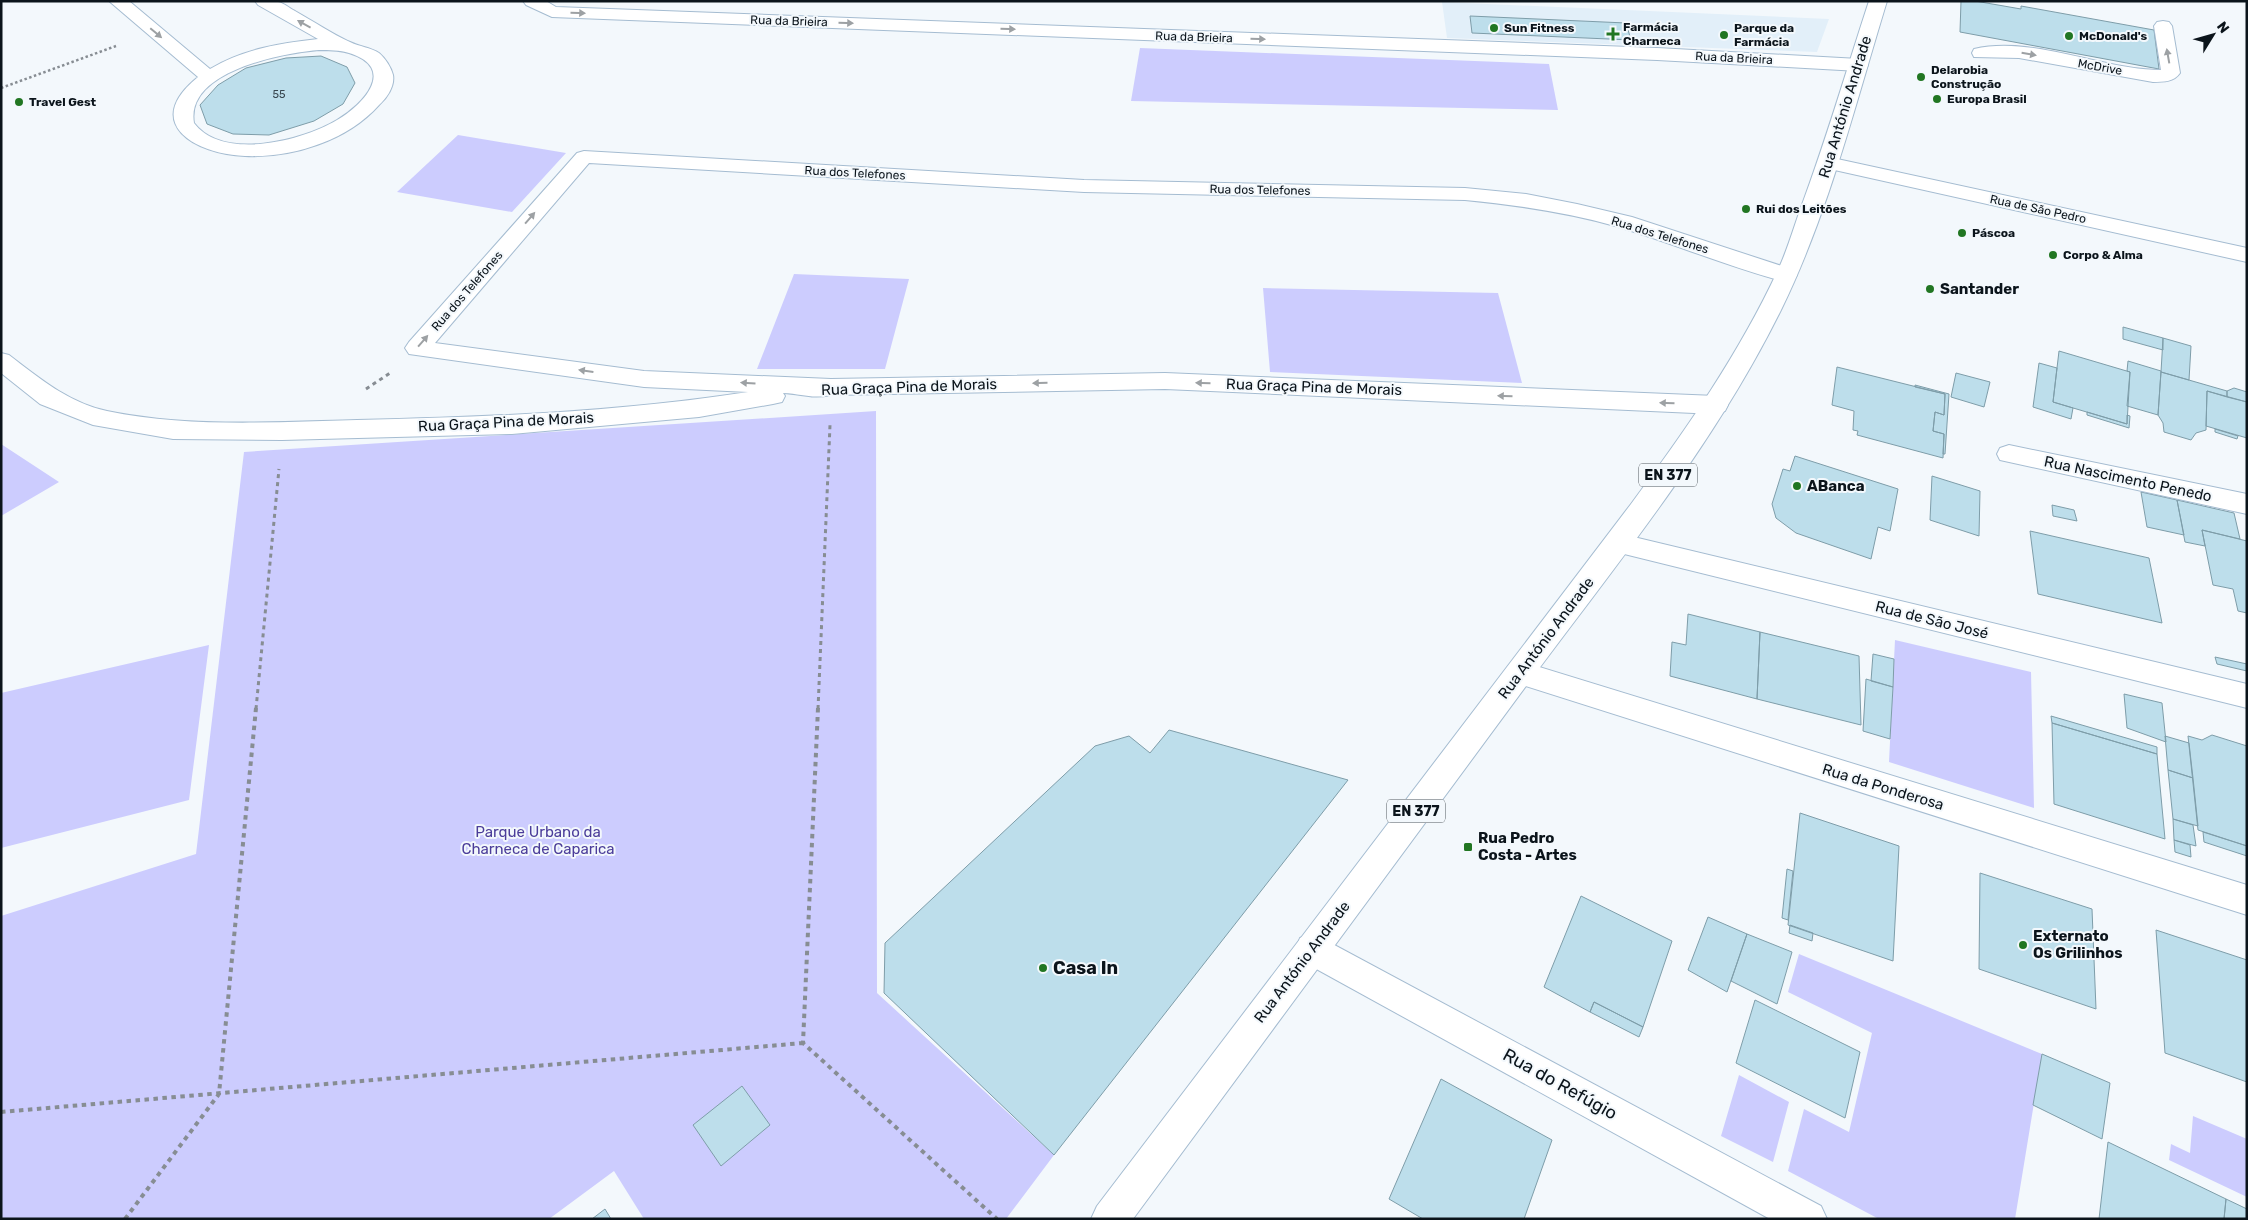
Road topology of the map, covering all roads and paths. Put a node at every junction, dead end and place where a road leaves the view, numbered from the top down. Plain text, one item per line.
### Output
1 (118, 1) edge
2 (264, 1) edge
3 (532, 1) edge
4 (1878, 1) edge
5 (2163, 26) dead end
6 (155, 32) junction
7 (344, 46) junction
8 (1981, 53) dead end
9 (1858, 65) junction
10 (208, 77) junction
11 (1, 88) edge
12 (1828, 163) junction
13 (2247, 256) edge
14 (1786, 275) junction
15 (1, 362) edge
16 (831, 387) junction
17 (1716, 405) junction
18 (282, 431) junction
19 (2009, 454) dead end
20 (2247, 504) edge
21 (1617, 543) junction
22 (1520, 674) junction
23 (2247, 696) edge
24 (2247, 900) edge
25 (1312, 949) junction
26 (803, 1043) junction
27 (219, 1094) junction
28 (1, 1112) edge
29 (125, 1219) edge
30 (997, 1219) edge
31 (1110, 1219) edge
32 (1808, 1219) edge

1 - 6 street
7 -> 2 street
3 -> 9 street, Rua da Brieira
4 - 9 street, Rua António Andrade / EN 377
8 -> 5 street, McDrive
6 -> 10 street
6 - 11 path
7 - 10 street
7 - 10 street
9 - 12 street, Rua António Andrade / EN 377
12 - 13 street, Rua de São Pedro
12 - 14 street, Rua António Andrade / EN 377
16 -> 14 street, Rua dos Telefones
14 - 17 street, Rua António Andrade / EN 377
15 - 18 street, Rua Graça Pina de Morais
17 -> 16 street, Rua Graça Pina de Morais
16 - 18 street, Rua Graça Pina de Morais
16 - 26 path
17 - 21 street, Rua António Andrade / EN 377
18 - 27 path
19 - 20 street, Rua Nascimento Penedo
21 - 22 street, Rua António Andrade / EN 377
21 - 23 street, Rua de São José
22 - 24 street, Rua da Ponderosa
22 - 25 street, Rua António Andrade / EN 377
25 - 31 street, Rua António Andrade / EN 377
25 - 32 street, Rua do Refúgio
26 - 27 path
26 - 30 path
27 - 28 path
27 - 29 path

